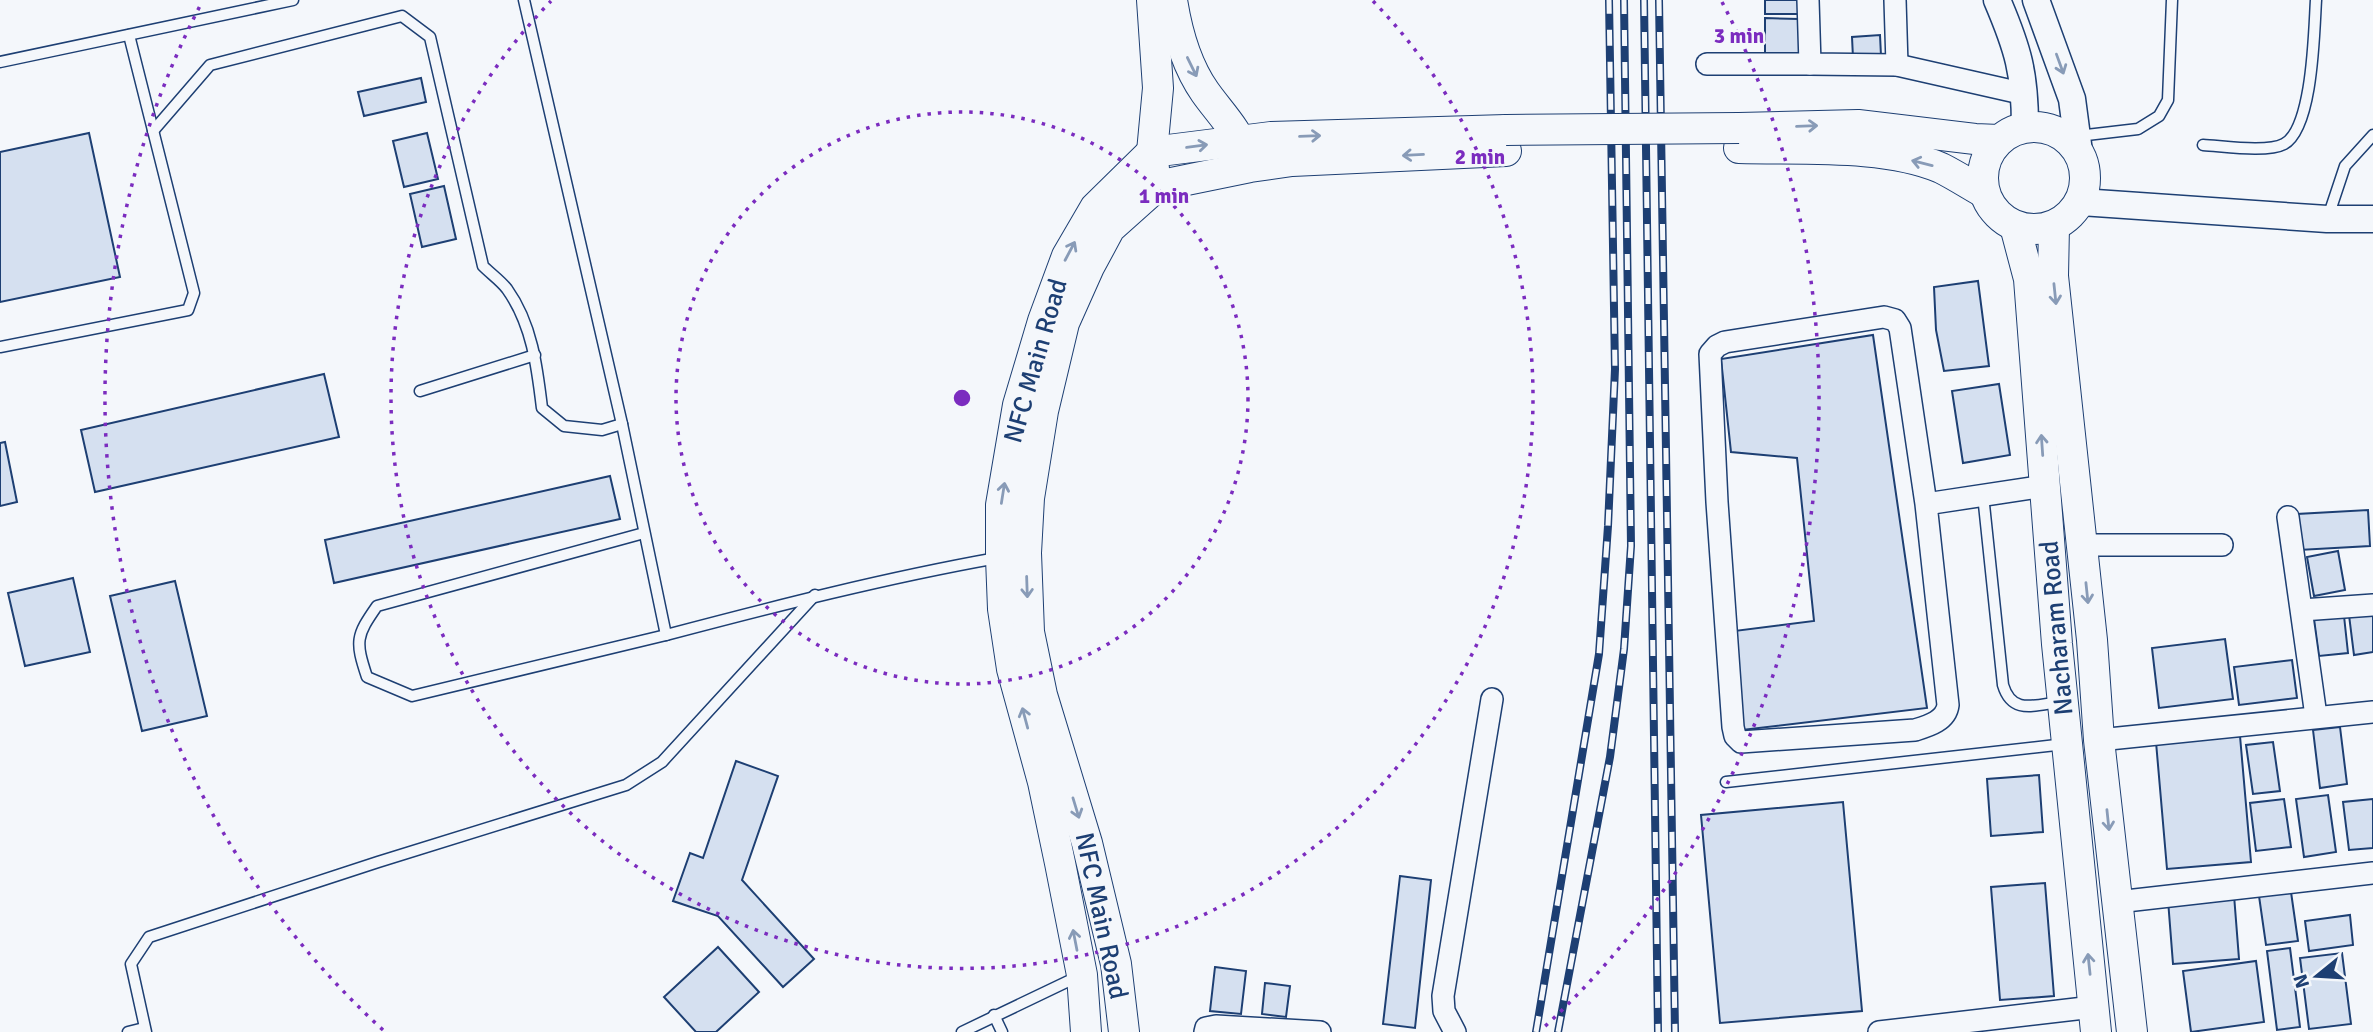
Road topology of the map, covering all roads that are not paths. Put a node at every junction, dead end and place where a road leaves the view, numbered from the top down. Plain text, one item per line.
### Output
1 (293, 0) edge
2 (524, 0) edge
3 (1808, 0) edge
4 (1895, 0) edge
5 (1997, 0) edge
6 (2036, 0) edge
7 (2172, 0) edge
8 (2316, 0) edge
9 (1165, 1) edge
10 (129, 34) junction
11 (0, 62) edge
12 (1707, 64) dead end
13 (1810, 64) junction
14 (1897, 65) junction
15 (2025, 94) junction
16 (153, 131) junction
17 (2012, 133) junction
18 (2373, 135) edge
19 (1739, 138) junction
20 (2078, 144) junction
21 (2203, 145) dead end
22 (1152, 152) junction
23 (1246, 153) junction
24 (1157, 186) junction
25 (1983, 191) junction
26 (2081, 202) junction
27 (2327, 219) junction
28 (2373, 219) edge
29 (2015, 226) junction
30 (2054, 226) junction
31 (0, 348) edge
32 (536, 355) junction
33 (420, 391) dead end
34 (622, 424) junction
35 (2054, 479) junction
36 (1983, 495) junction
37 (1926, 504) junction
38 (2288, 517) dead end
39 (644, 533) junction
40 (2081, 545) junction
41 (2222, 545) dead end
42 (1001, 558) junction
43 (815, 595) junction
44 (2373, 605) edge
45 (2302, 610) junction
46 (666, 635) junction
47 (1492, 699) dead end
48 (2063, 701) junction
49 (2373, 712) edge
50 (2316, 716) junction
51 (2099, 740) junction
52 (2067, 744) junction
53 (1726, 782) dead end
54 (2373, 873) edge
55 (2117, 902) junction
56 (1082, 975) junction
57 (994, 1015) junction
58 (2095, 1019) edge
59 (145, 1030) edge
60 (128, 1032) edge
61 (962, 1032) edge
62 (1002, 1032) edge
63 (1086, 1032) edge
64 (1124, 1032) edge
65 (1205, 1032) edge
66 (1320, 1032) edge
67 (1455, 1032) edge
68 (1879, 1032) edge
69 (2132, 1032) edge

1 - 10 lane
2 - 34 lane
3 - 13 street
4 - 14 street
5 - 15 street
6 -> 20 street
7 - 20 lane
8 - 21 lane
9 - 22 main road
9 -> 23 main road
10 - 11 lane
10 - 16 lane
12 - 13 street
13 - 14 street
14 - 15 street
15 - 17 street
16 - 31 lane
16 - 32 lane
19 -> 17 main road
17 - 20 main road
17 - 25 main road
18 - 27 lane
19 - 23 main road, bridge
25 -> 19 main road
20 - 26 main road
22 -> 23 main road
22 - 24 main road
42 -> 22 main road, NFC Main Road
23 - 24 main road
24 -> 64 main road, NFC Main Road
25 - 29 main road
26 - 27 street
26 - 30 main road
27 - 28 street
29 - 30 main road
35 -> 29 main road, Nacharam Road
30 -> 35 main road, Nacharam Road
32 - 33 lane
32 - 34 lane
34 - 39 lane
35 - 36 street
35 - 40 main road, Nacharam Road
35 - 48 main road, Nacharam Road
36 - 37 street
36 - 48 lane
37 - 37 street
38 - 45 street
39 - 46 lane
39 - 46 lane
40 - 41 street
40 -> 51 main road, Nacharam Road
42 - 43 lane
56 -> 42 main road, NFC Main Road
43 - 46 lane
43 - 59 lane
44 - 45 street
45 - 50 street
47 - 67 street
48 - 52 main road, Nacharam Road
49 - 50 street
50 - 51 street
51 -> 55 main road, Nacharam Road
52 - 53 lane
58 -> 52 main road, Nacharam Road
54 - 55 street
55 - 69 main road, Nacharam Road
56 - 57 lane
56 - 63 main road, NFC Main Road
57 - 61 lane
57 - 62 lane
58 - 68 street
59 - 60 lane
65 - 66 street

